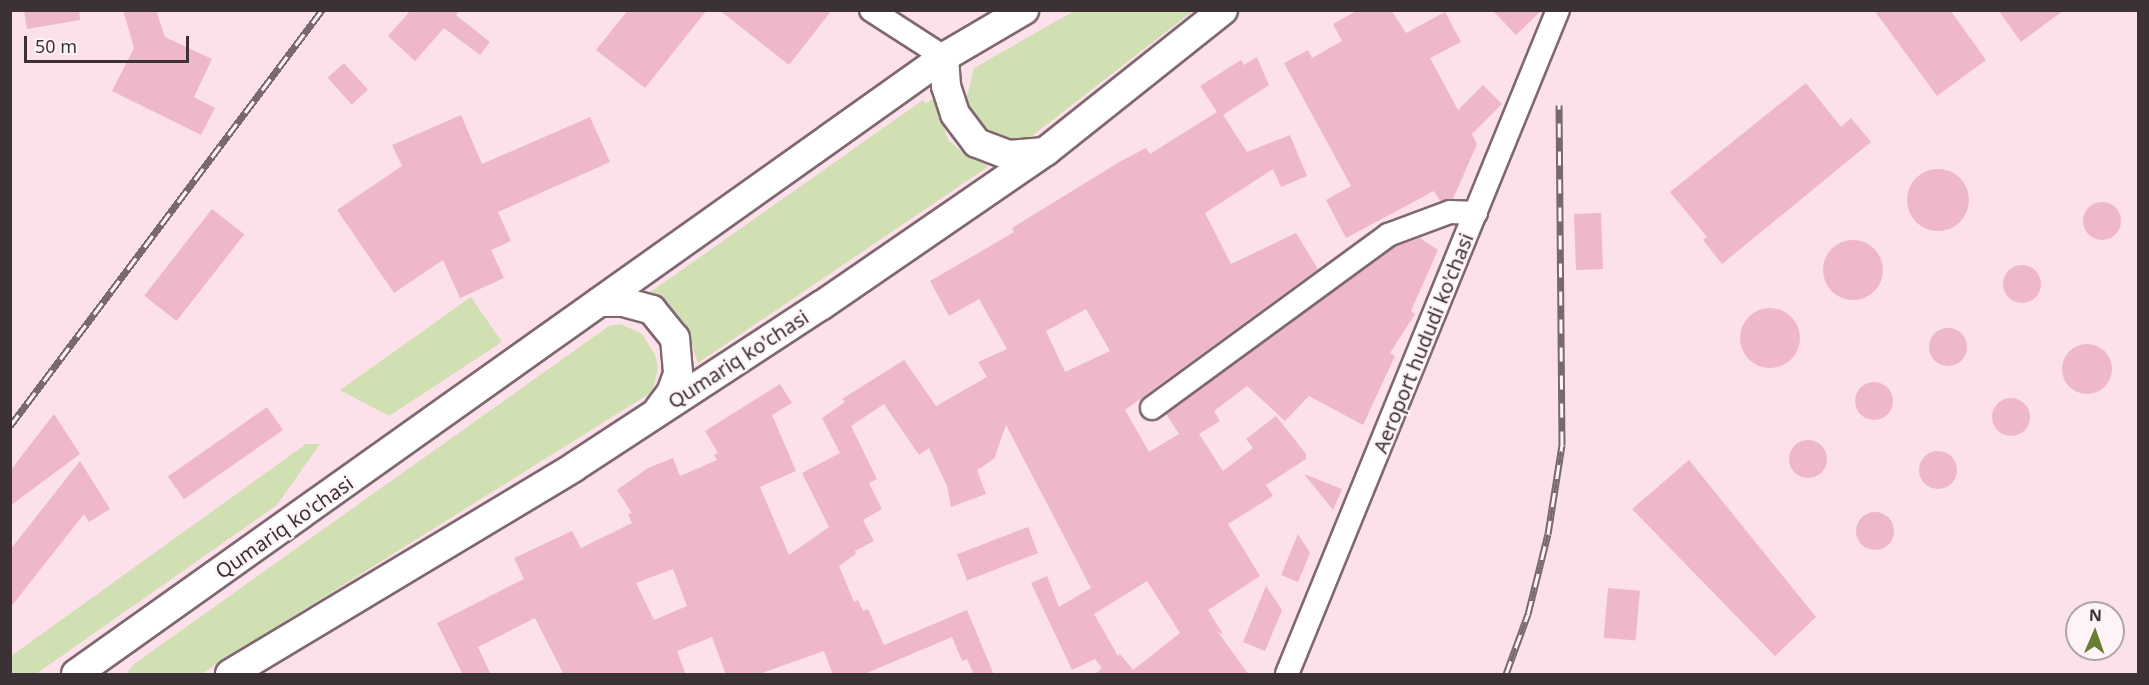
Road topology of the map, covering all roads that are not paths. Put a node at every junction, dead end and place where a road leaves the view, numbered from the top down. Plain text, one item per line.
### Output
1 (1024, 10) edge
2 (1223, 10) edge
3 (1558, 10) edge
4 (883, 13) edge
5 (944, 57) junction
6 (1046, 151) junction
7 (1476, 213) junction
8 (600, 302) junction
9 (1152, 408) dead end
10 (656, 414) junction
11 (104, 664) edge
12 (76, 675) edge
13 (230, 675) edge
14 (1287, 675) edge

1 - 5 main road, Qumariq ko'chasi
2 - 6 main road, Qumariq ko'chasi
3 - 7 street, Aeroport hududi ko'chasi
4 - 5 street
5 - 6 main road
5 - 8 main road, Qumariq ko'chasi
6 - 10 main road, Qumariq ko'chasi
7 - 9 street
7 - 14 street, Aeroport hududi ko'chasi
8 - 10 main road
8 - 11 main road, Qumariq ko'chasi
10 - 13 main road, Qumariq ko'chasi
11 - 12 main road, Qumariq ko'chasi

